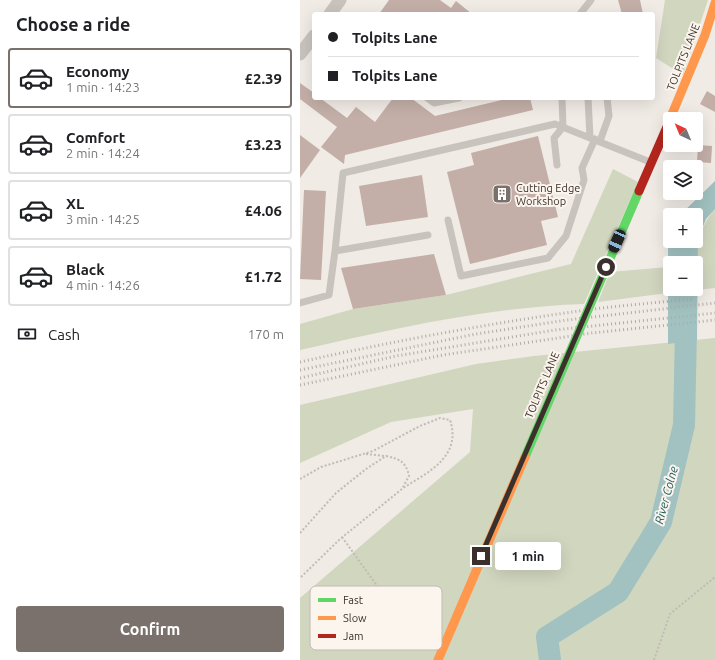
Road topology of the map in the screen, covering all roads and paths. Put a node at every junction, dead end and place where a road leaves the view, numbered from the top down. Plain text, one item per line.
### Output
1 (340, 0) edge
2 (591, 0) edge
3 (715, 3) edge
4 (331, 12) edge
5 (582, 12) edge
6 (312, 39) edge
7 (300, 54) edge
8 (430, 100) edge
9 (449, 100) edge
10 (562, 100) edge
11 (588, 100) edge
12 (607, 100) edge
13 (673, 112) edge
14 (563, 127) junction
15 (663, 137) edge
16 (595, 139) junction
17 (652, 163) junction
18 (557, 165) dead end
19 (448, 220) dead end
20 (428, 235) dead end
21 (335, 251) junction
22 (300, 303) edge
23 (364, 454) junction
24 (386, 456) junction
25 (300, 479) edge
26 (402, 488) junction
27 (300, 533) edge
28 (342, 536) junction
29 (715, 577) edge
30 (300, 578) edge
31 (377, 586) edge
32 (444, 643) joint
33 (442, 649) edge
34 (442, 650) edge
35 (438, 660) edge
36 (654, 660) edge

1 - 4 street
2 - 5 lane
3 - 13 main road, TOLPITS LANE
6 - 7 street
8 - 9 lane
10 - 14 lane
11 - 16 lane
12 - 16 lane
14 - 16 lane
14 - 18 lane
14 - 21 lane
15 - 17 main road, TOLPITS LANE
16 - 17 lane
16 - 19 lane
17 - 32 main road, TOLPITS LANE
20 - 21 lane
21 - 22 lane
23 - 24 path
23 - 25 path
23 - 26 path
24 - 26 path
24 - 27 path
26 - 28 path
28 - 30 path
28 - 31 path
29 - 36 path
32 - 33 main road, TOLPITS LANE
34 - 35 main road, TOLPITS LANE

